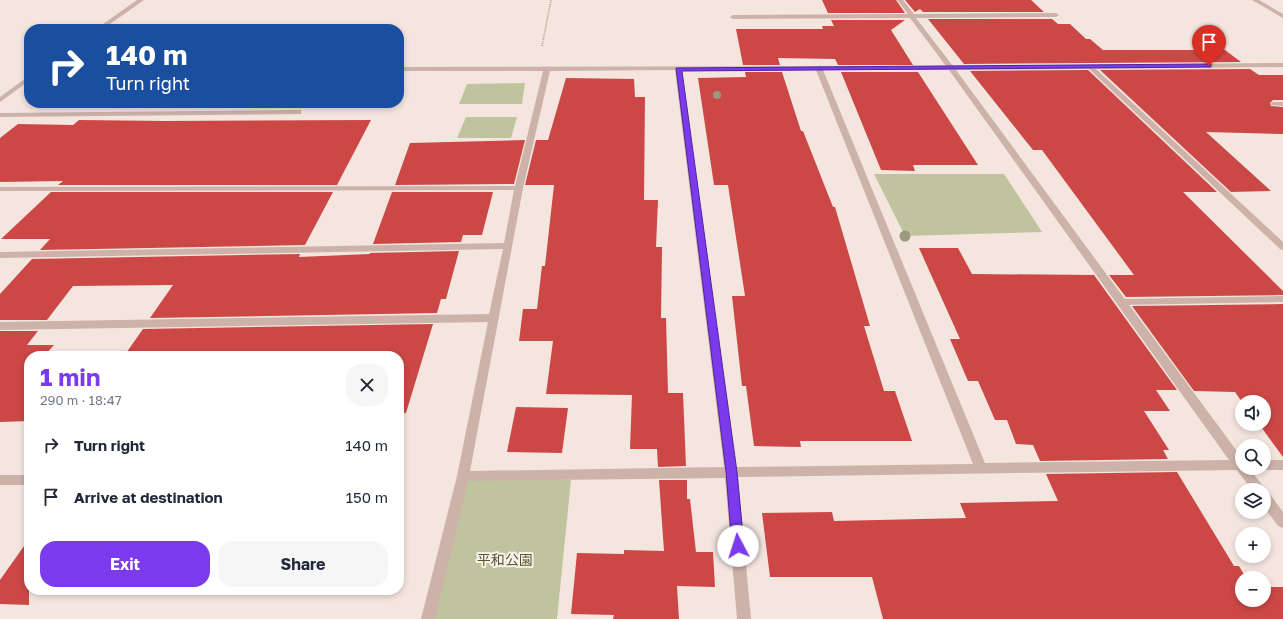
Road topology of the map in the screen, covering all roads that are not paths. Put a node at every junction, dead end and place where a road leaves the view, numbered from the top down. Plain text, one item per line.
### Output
1 (141, 0) edge
2 (900, 0) edge
3 (1256, 0) edge
4 (1056, 15) dead end
5 (912, 16) junction
6 (1283, 16) edge
7 (733, 17) dead end
8 (106, 24) edge
9 (1283, 65) edge
10 (1091, 67) junction
11 (548, 68) junction
12 (951, 68) junction
13 (404, 69) edge
14 (678, 69) junction
15 (819, 69) junction
16 (24, 82) edge
17 (0, 100) edge
18 (1273, 104) dead end
19 (1283, 104) edge
20 (298, 112) dead end
21 (0, 114) edge
22 (519, 188) junction
23 (0, 189) edge
24 (508, 246) junction
25 (1283, 247) edge
26 (0, 255) edge
27 (1283, 299) edge
28 (1122, 302) junction
29 (493, 318) junction
30 (0, 326) edge
31 (1235, 456) edge
32 (1271, 465) edge
33 (1283, 465) edge
34 (1235, 466) edge
35 (981, 469) junction
36 (731, 472) junction
37 (463, 476) junction
38 (0, 480) edge
39 (24, 480) edge
40 (1271, 506) edge
41 (1283, 522) edge
42 (428, 619) edge
43 (744, 619) edge

1 - 8 street
2 - 5 street
3 - 6 street
4 - 5 street
5 - 7 street
5 - 12 street
9 - 10 street
10 - 12 street
10 - 25 street
11 - 13 street
11 - 14 street
11 - 22 street
12 - 15 street
12 - 28 street
14 - 15 street
14 - 36 street
15 - 35 street
16 - 17 street
18 - 19 street
20 - 21 street
22 - 23 street
22 - 24 street
24 - 26 street
24 - 29 street
27 - 28 street
28 - 31 street
29 - 30 street
29 - 37 street
32 - 33 street
34 - 35 street
35 - 36 street
36 - 37 street
36 - 43 street
37 - 42 street
38 - 39 street
40 - 41 street

